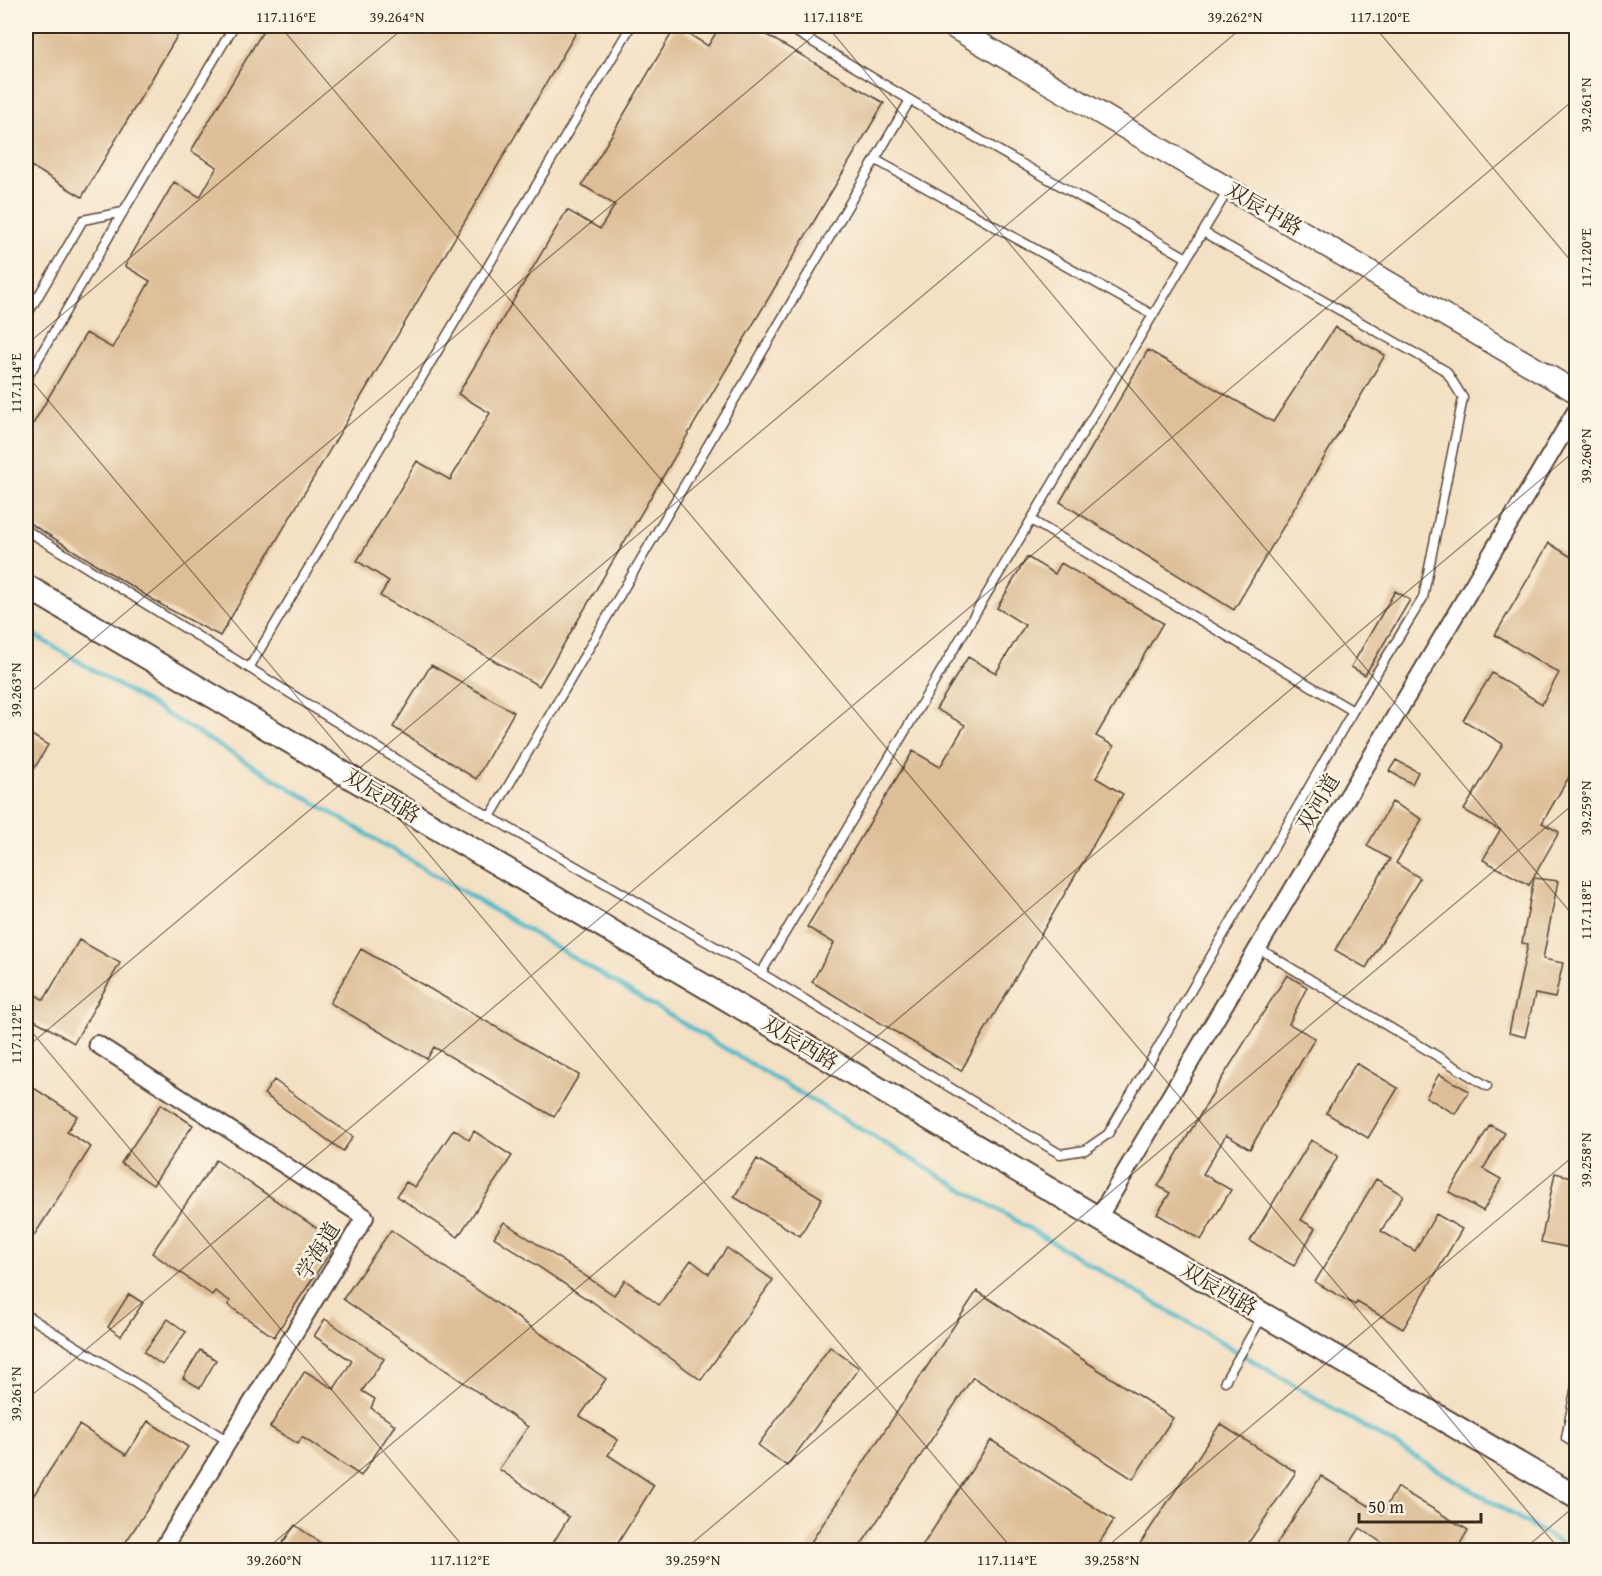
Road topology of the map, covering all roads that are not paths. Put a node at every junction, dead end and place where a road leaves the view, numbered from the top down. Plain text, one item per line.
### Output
1 (234, 26) edge
2 (631, 26) edge
3 (786, 26) edge
4 (951, 26) edge
5 (910, 100) junction
6 (876, 160) junction
7 (1229, 188) junction
8 (123, 212) junction
9 (1203, 232) junction
10 (1187, 258) junction
11 (1153, 315) junction
12 (26, 317) edge
13 (26, 380) edge
14 (1576, 392) edge
15 (1576, 411) edge
16 (1031, 520) junction
17 (26, 530) edge
18 (26, 586) edge
19 (249, 668) junction
20 (1353, 711) junction
21 (490, 817) junction
22 (1258, 948) junction
23 (761, 973) junction
24 (98, 1044) dead end
25 (1487, 1086) dead end
26 (1098, 1218) junction
27 (1263, 1314) junction
28 (26, 1315) edge
29 (1225, 1381) dead end
30 (1576, 1386) edge
31 (228, 1441) junction
32 (1576, 1444) edge
33 (1576, 1497) edge
34 (162, 1551) edge

1 - 8 lane
2 - 19 lane
3 - 5 lane
4 - 7 street, 双辰中路
5 - 6 lane
5 - 10 lane
6 - 11 lane
6 - 21 lane
7 - 9 lane
7 - 14 street, 双辰中路
8 - 12 lane
8 - 13 lane
9 - 10 lane
9 - 20 lane
10 - 11 lane
11 - 16 lane
15 - 22 street, 双河道
16 - 20 lane
16 - 23 lane
17 - 19 lane
18 - 26 main road, 双辰西路
19 - 21 lane
20 - 23 lane
21 - 23 lane
22 - 25 lane
22 - 26 street, 双河道
24 - 31 street, 学海道
26 - 27 main road, 双辰西路
27 - 29 lane
27 - 33 main road, 双辰西路
28 - 31 lane
30 - 32 lane
31 - 34 street, 学海道

